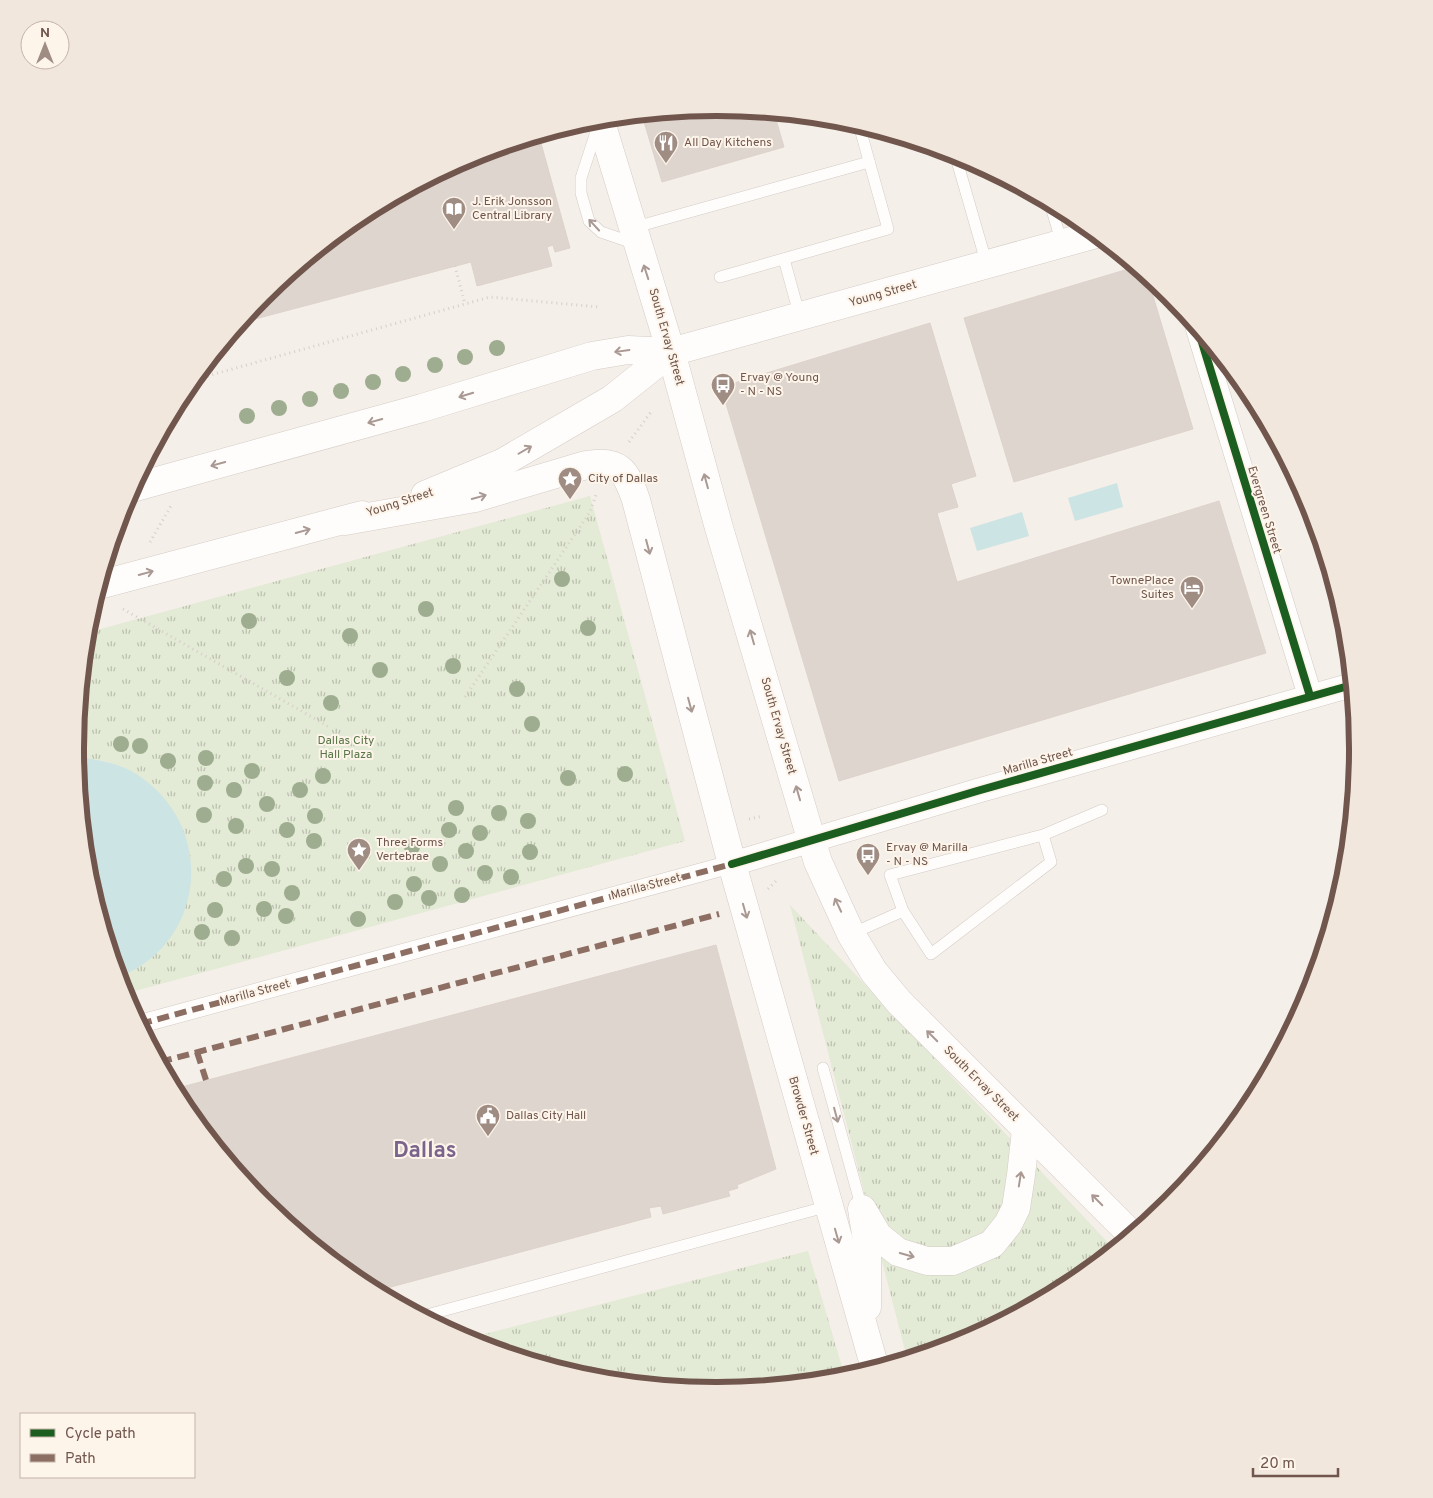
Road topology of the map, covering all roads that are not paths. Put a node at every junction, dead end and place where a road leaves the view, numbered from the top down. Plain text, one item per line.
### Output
1 (597, 127) edge
2 (602, 127) edge
3 (861, 133) edge
4 (869, 162) junction
5 (958, 164) edge
6 (1053, 214) edge
7 (635, 236) junction
8 (1087, 237) edge
9 (1062, 244) junction
10 (784, 259) junction
11 (987, 265) junction
12 (720, 276) dead end
13 (800, 317) junction
14 (1203, 346) edge
15 (671, 352) junction
16 (142, 485) edge
17 (344, 520) junction
18 (106, 583) edge
19 (1346, 687) edge
20 (1310, 696) junction
21 (1102, 810) dead end
22 (1043, 835) junction
23 (812, 840) junction
24 (732, 864) junction
25 (903, 911) junction
26 (851, 934) junction
27 (146, 1022) edge
28 (823, 1068) dead end
29 (1026, 1130) junction
30 (828, 1206) junction
31 (862, 1209) junction
32 (1127, 1230) edge
33 (432, 1314) edge
34 (872, 1355) edge

7 -> 1 lane
2 - 7 main road, South Ervay Street
3 - 4 lane
4 - 7 lane
4 - 10 lane
5 - 11 lane
6 - 9 lane
15 -> 7 main road, South Ervay Street
8 - 9 main road, Young Street
9 - 11 main road, Young Street
10 - 12 lane
10 - 13 lane
11 - 13 main road, Young Street
13 - 15 main road, Young Street
14 - 20 street, Evergreen Street
15 -> 16 main road, Young Street
17 -> 15 main road, Young Street
23 -> 15 main road, South Ervay Street
18 -> 17 main road, Young Street
17 -> 24 main road, Browder Street
19 - 20 street, Marilla Street
20 - 23 street, Marilla Street
21 - 22 lane
22 - 25 lane
22 - 25 lane
23 - 24 street, Marilla Street
26 -> 23 main road, South Ervay Street
24 - 27 street, Marilla Street
24 -> 30 main road, Browder Street
25 - 26 lane
29 -> 26 main road, South Ervay Street
28 -> 31 lane
31 -> 29 main road
32 -> 29 main road, South Ervay Street
30 - 33 lane
30 -> 34 main road, Browder Street
31 - 34 main road

